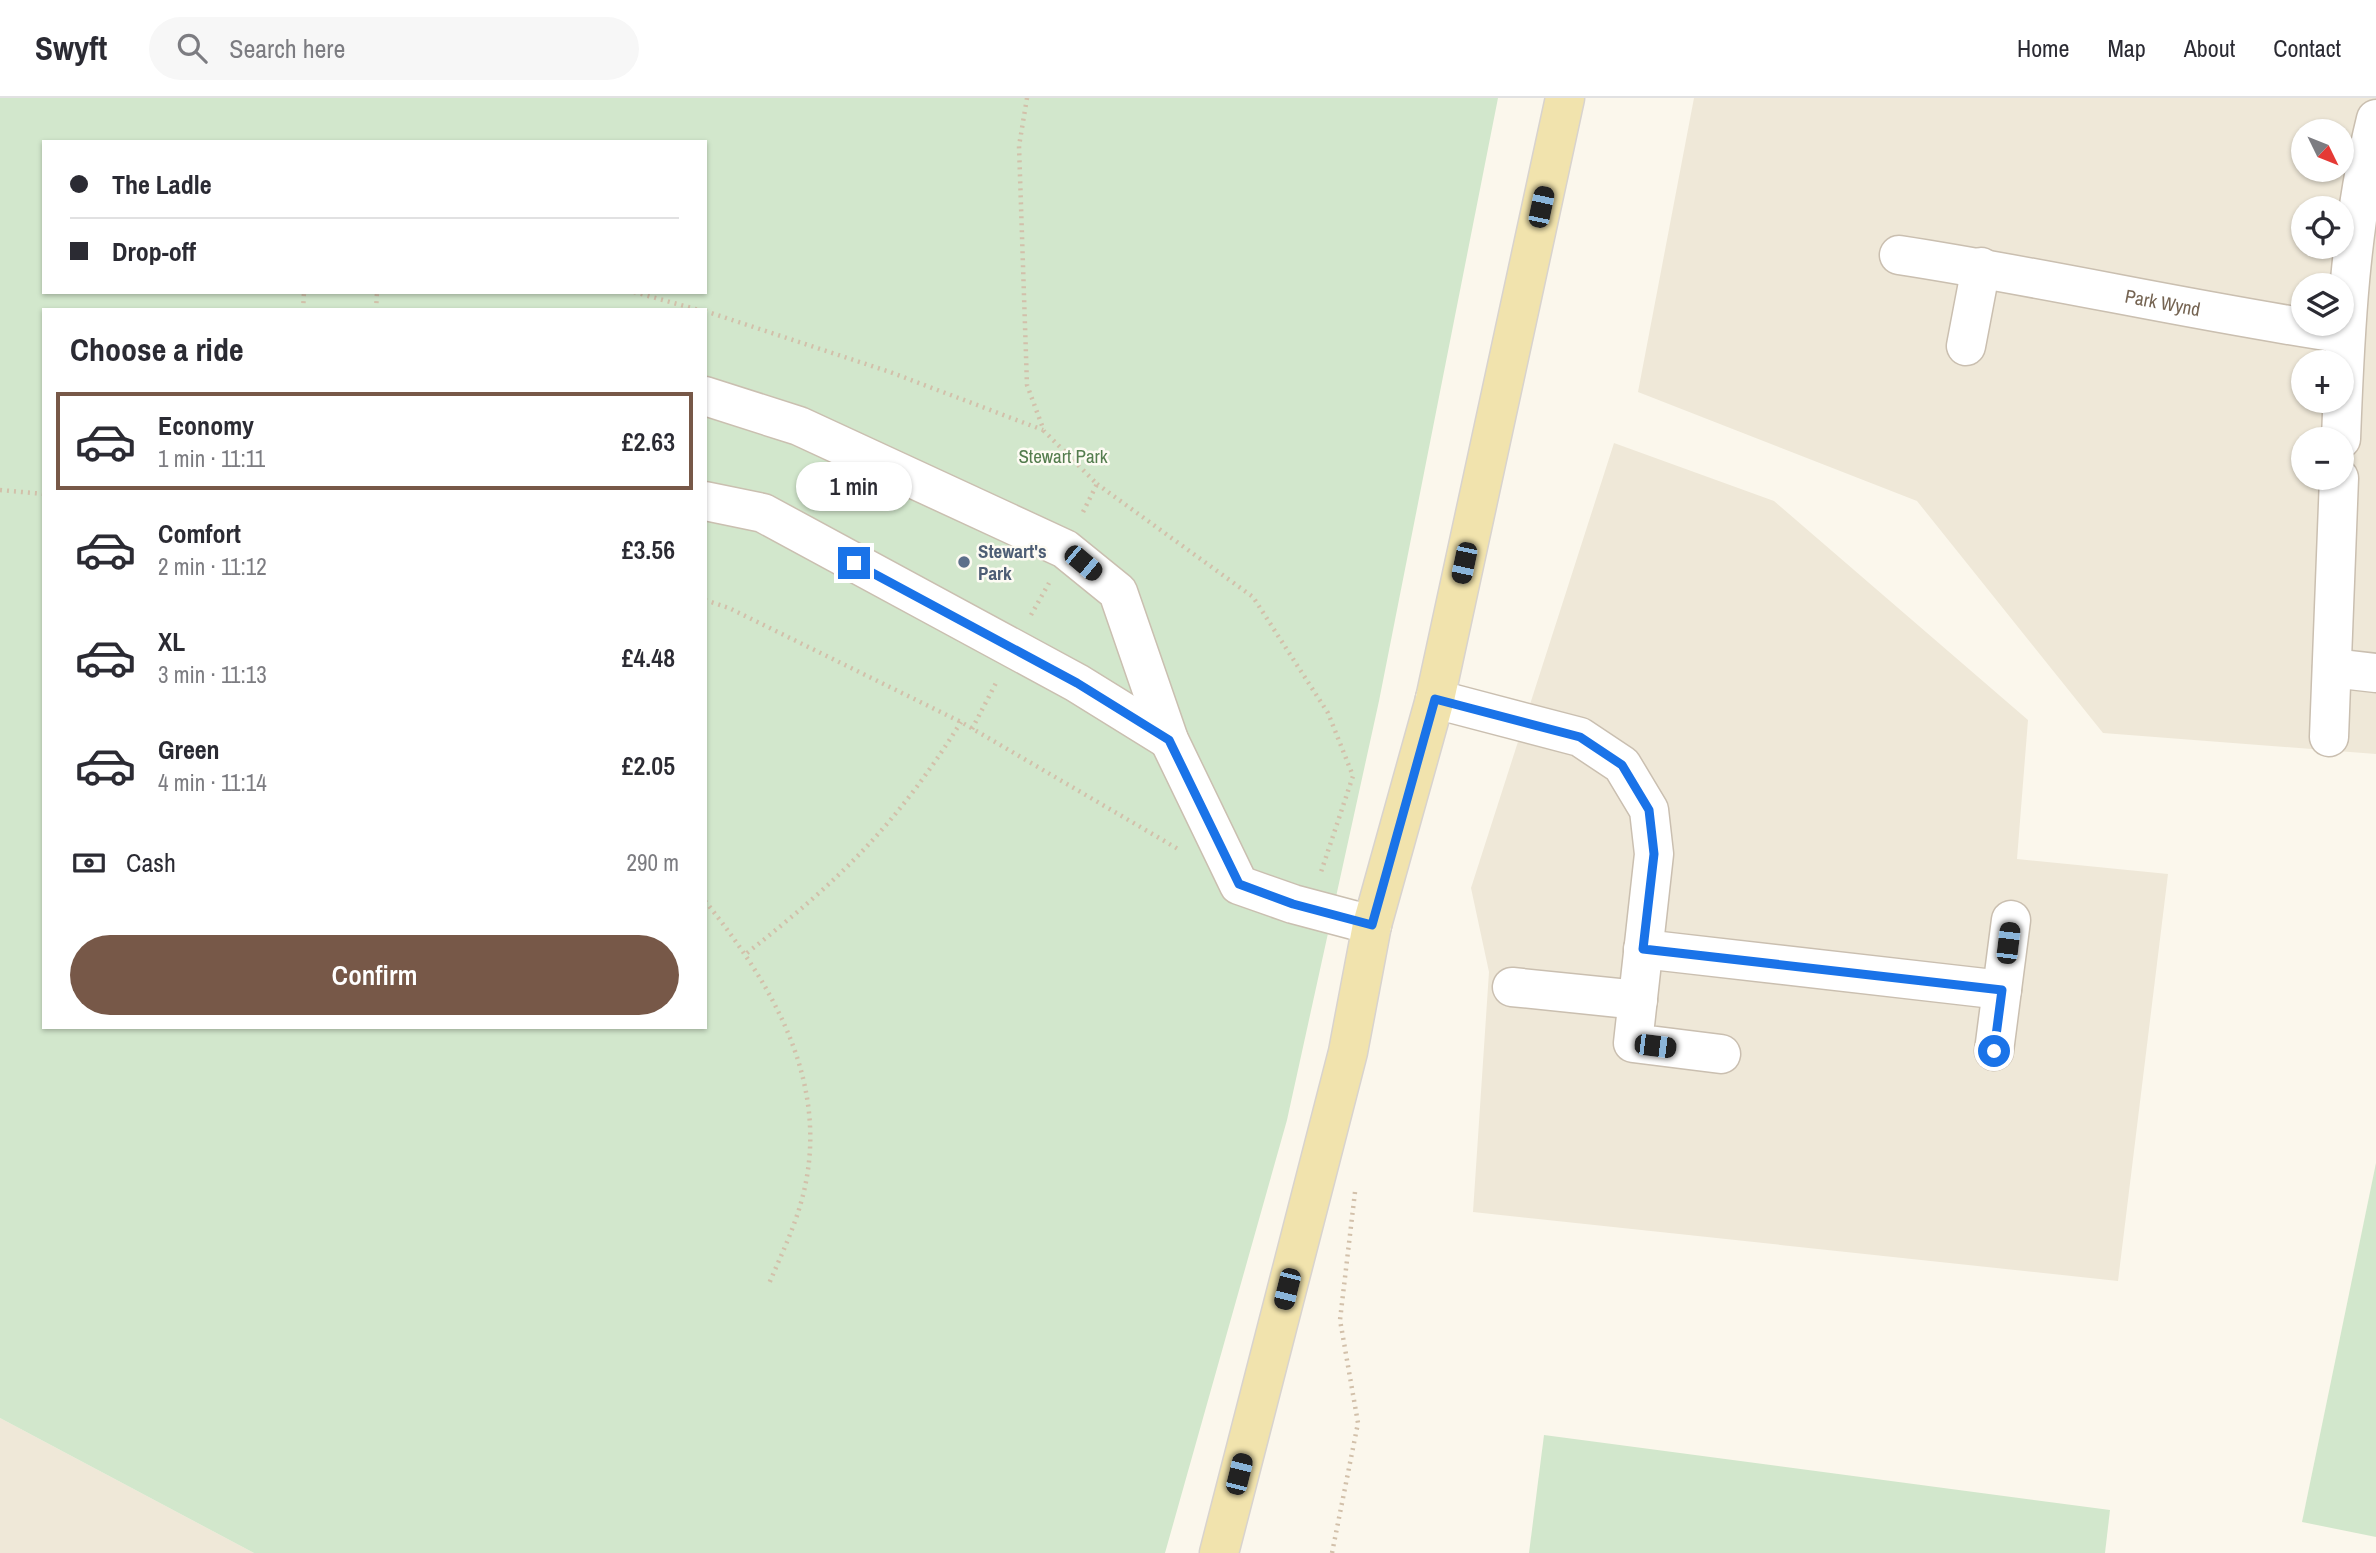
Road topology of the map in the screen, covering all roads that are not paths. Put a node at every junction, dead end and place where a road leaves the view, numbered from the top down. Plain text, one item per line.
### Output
1 (1565, 98) edge
2 (2376, 119) edge
3 (1899, 255) dead end
4 (1981, 267) junction
5 (2350, 273) edge
6 (2291, 326) edge
7 (2345, 336) edge
8 (1966, 346) dead end
9 (707, 397) edge
10 (2341, 427) edge
11 (2339, 490) edge
12 (707, 501) edge
13 (2332, 668) junction
14 (2376, 673) edge
15 (1435, 699) junction
16 (2329, 737) dead end
17 (1169, 740) junction
18 (2011, 920) dead end
19 (1372, 925) junction
20 (1643, 949) junction
21 (1512, 987) dead end
22 (2002, 990) junction
23 (1637, 1006) junction
24 (1994, 1051) dead end
25 (1721, 1054) dead end
26 (1219, 1553) edge

1 - 15 main road
2 - 5 street
3 - 4 street, Park Wynd
4 - 6 street, Park Wynd
4 - 8 street
7 - 10 street
9 - 17 street
11 - 13 street
12 - 17 street
13 - 14 street
13 - 16 street
15 - 19 main road
15 - 20 street
17 - 19 street
18 - 22 street
19 - 26 main road
20 - 22 street
20 - 23 street
21 - 23 street
22 - 24 street
23 - 25 street

